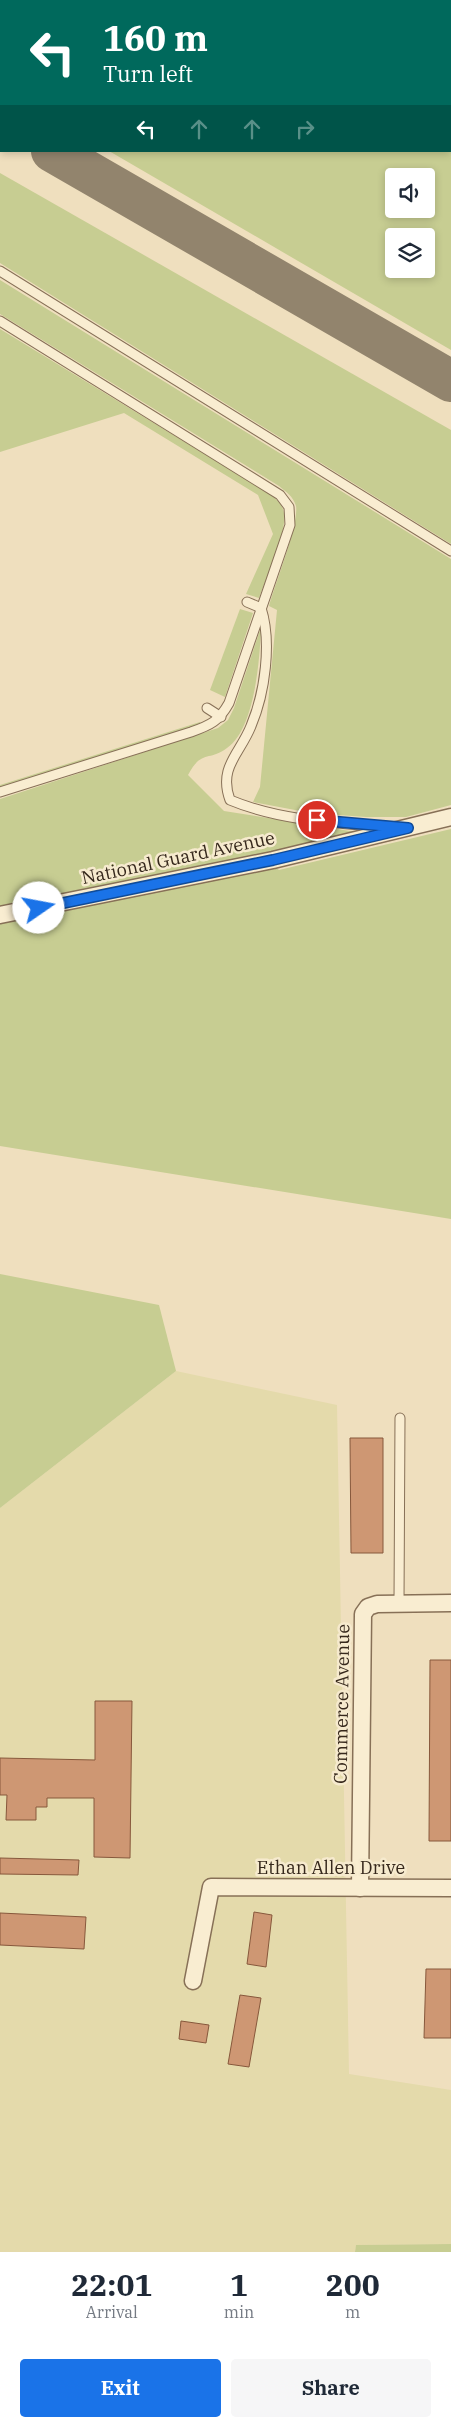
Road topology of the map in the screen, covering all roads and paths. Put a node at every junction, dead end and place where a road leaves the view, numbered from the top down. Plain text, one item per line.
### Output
1 (0, 271) edge
2 (0, 321) edge
3 (451, 551) edge
4 (246, 602) dead end
5 (261, 608) junction
6 (208, 708) dead end
7 (221, 717) junction
8 (0, 792) edge
9 (451, 817) edge
10 (408, 828) junction
11 (0, 916) edge
12 (400, 1418) dead end
13 (399, 1603) junction
14 (451, 1603) edge
15 (360, 1888) junction
16 (451, 1888) edge
17 (193, 1982) dead end

1 - 3 lane
2 - 5 lane
4 - 5 lane
5 - 7 lane
5 - 10 lane
6 - 7 lane
7 - 8 lane
9 - 10 street, National Guard Avenue
10 - 11 street, National Guard Avenue
12 - 13 lane
13 - 14 street, Commerce Avenue
13 - 15 street, Commerce Avenue
15 - 16 street, Ethan Allen Drive
15 - 17 street, Ethan Allen Drive

